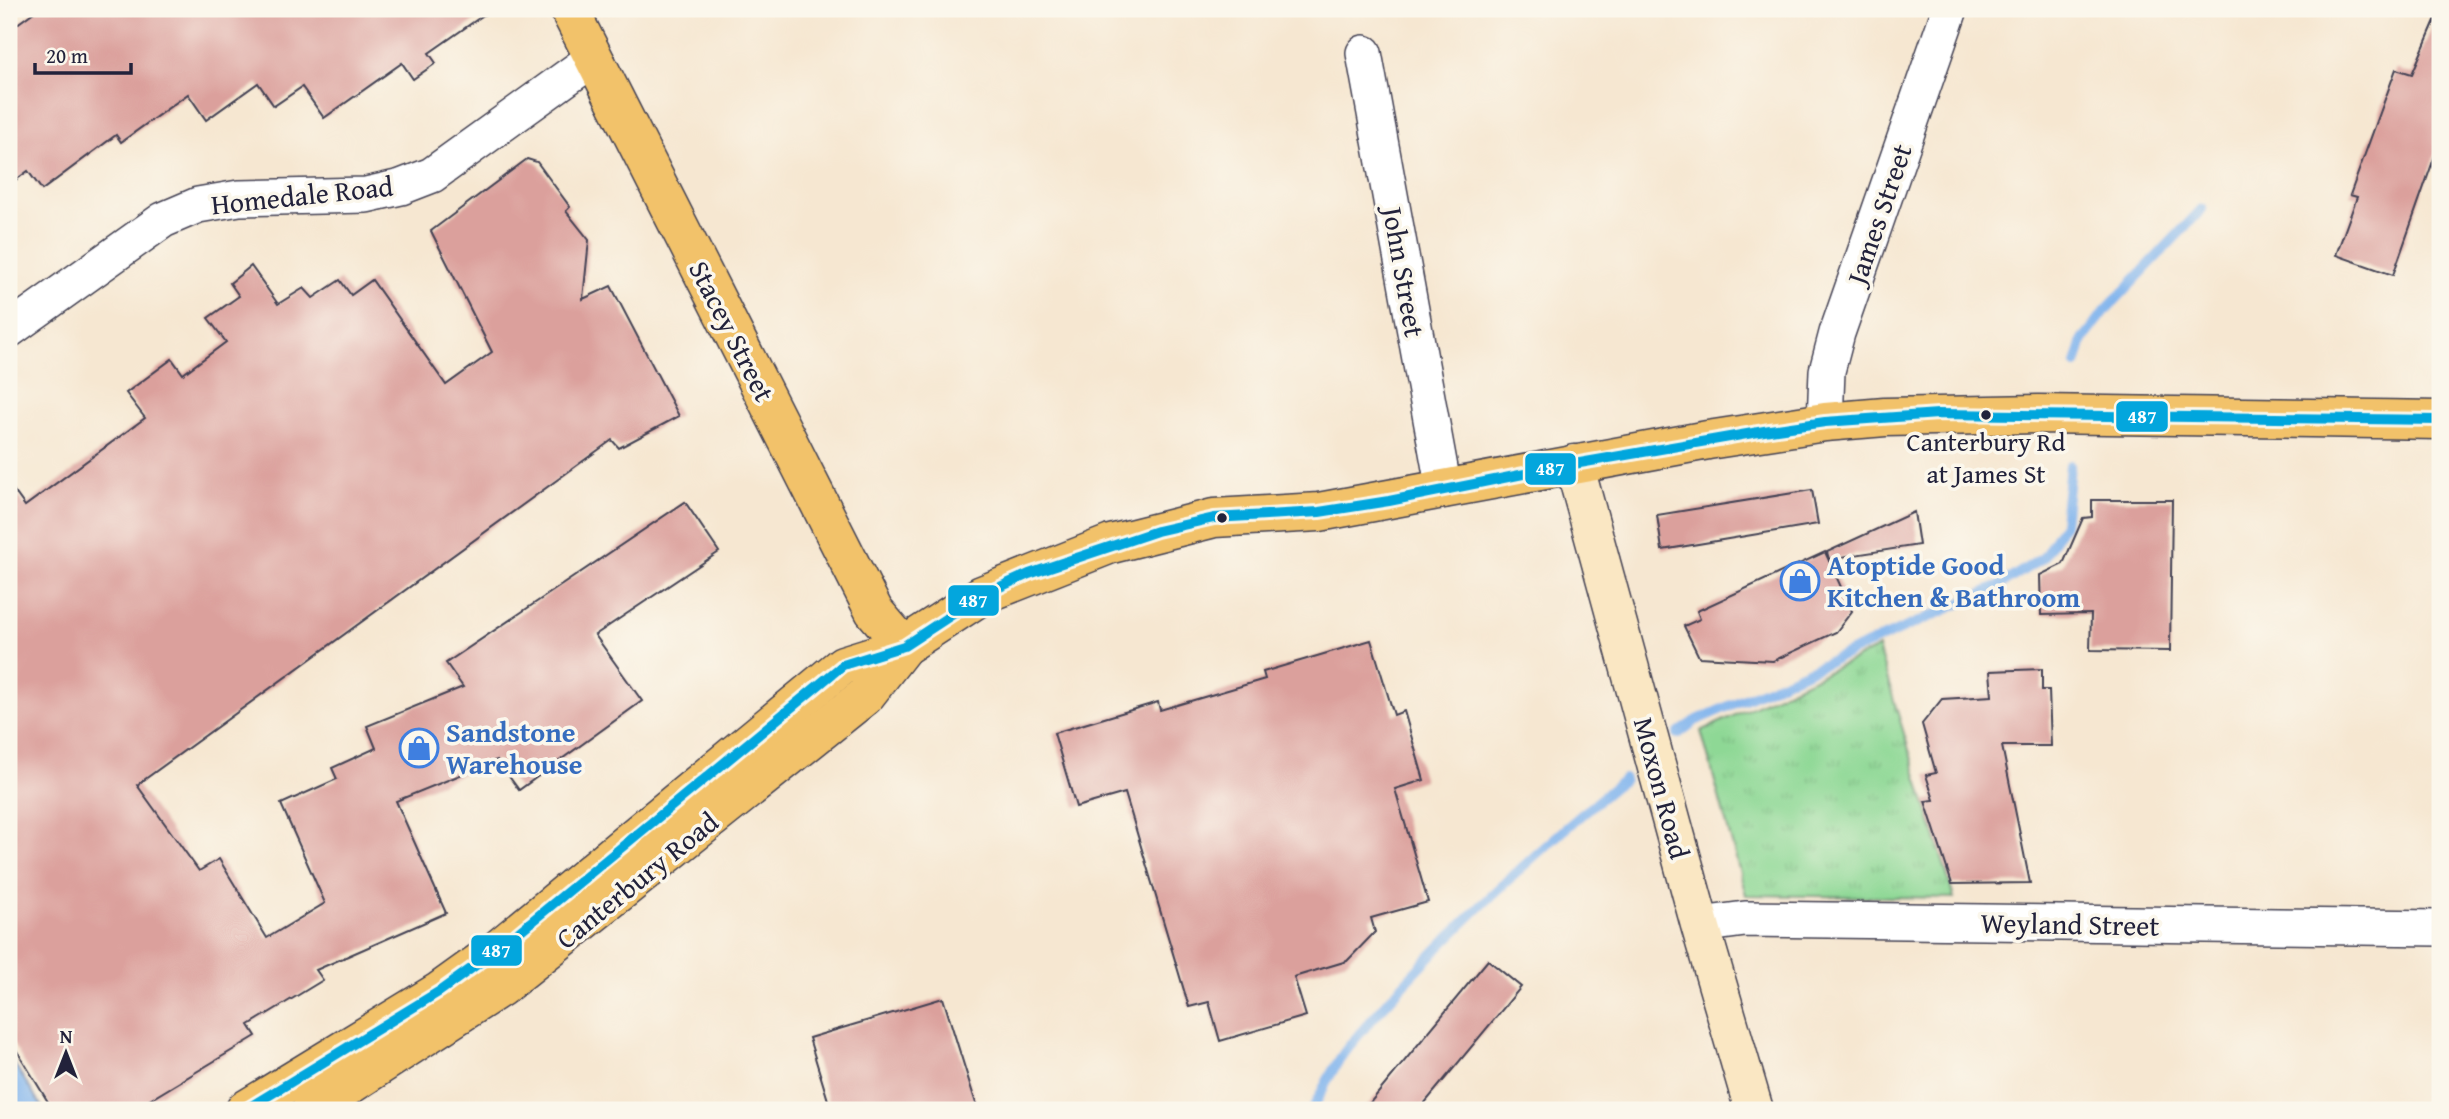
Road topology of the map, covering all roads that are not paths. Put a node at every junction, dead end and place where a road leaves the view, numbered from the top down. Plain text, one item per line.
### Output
1 (569, 9) edge
2 (1950, 9) edge
3 (1364, 53) dead end
4 (594, 58) junction
5 (9, 330) edge
6 (2440, 420) edge
7 (1825, 422) junction
8 (1574, 464) junction
9 (1444, 490) junction
10 (904, 646) junction
11 (1700, 925) junction
12 (2440, 928) edge
13 (244, 1110) edge
14 (311, 1110) edge
15 (1754, 1110) edge

1 - 4 highway, Stacey Street
2 - 7 street, James Street
3 - 9 street, John Street
4 - 5 street, Homedale Road
4 - 10 highway, Stacey Street
6 - 7 highway, Canterbury Road
7 - 8 highway, Canterbury Road
8 - 9 highway, Canterbury Road
8 - 11 main road, Moxon Road
9 - 10 highway, Canterbury Road
10 - 13 highway, Canterbury Road
10 - 14 highway, Canterbury Road
11 - 12 street, Weyland Street
11 - 15 main road, Moxon Road

